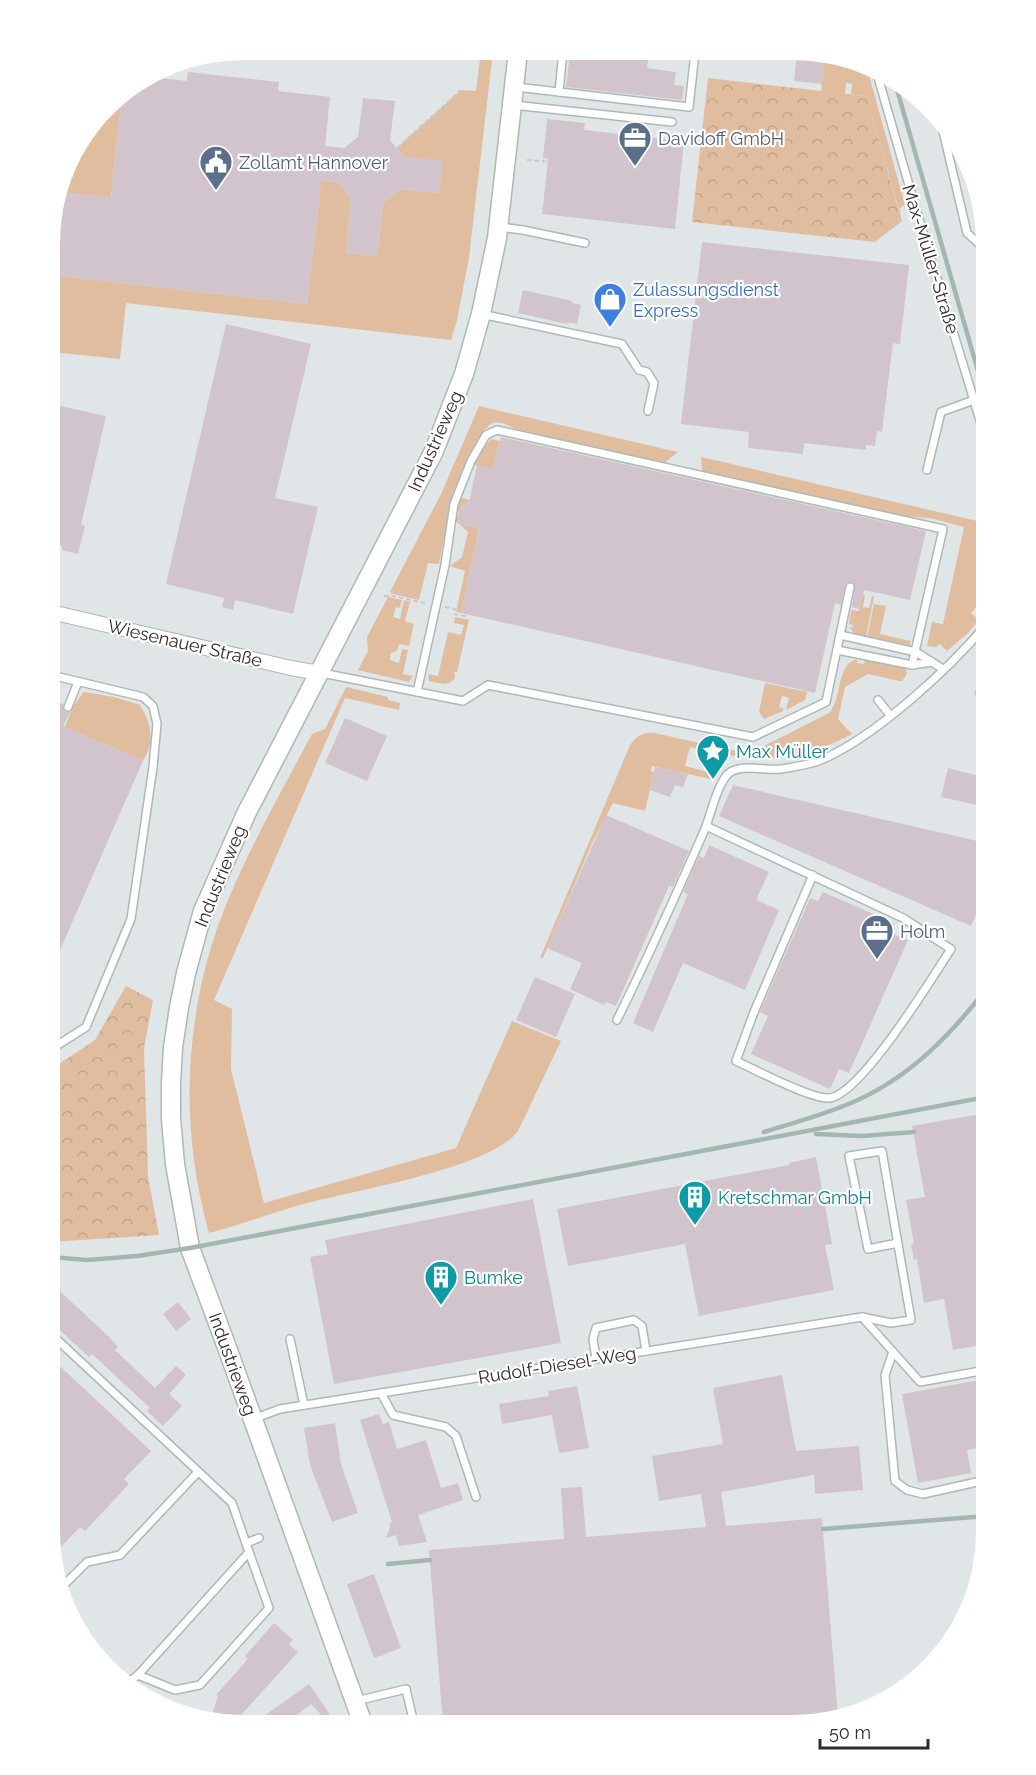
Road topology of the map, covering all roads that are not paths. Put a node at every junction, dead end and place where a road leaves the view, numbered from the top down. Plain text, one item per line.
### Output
1 (517, 60) edge
2 (562, 60) edge
3 (694, 60) edge
4 (880, 82) edge
5 (558, 92) junction
6 (513, 96) junction
7 (672, 122) dead end
8 (946, 142) edge
9 (498, 227) junction
10 (976, 240) edge
11 (585, 243) dead end
12 (482, 314) junction
13 (974, 400) junction
14 (976, 407) edge
15 (648, 411) dead end
16 (927, 470) dead end
17 (850, 587) dead end
18 (60, 614) edge
19 (840, 635) junction
20 (976, 635) edge
21 (837, 650) junction
22 (916, 651) junction
23 (932, 662) junction
24 (912, 665) junction
25 (943, 669) junction
26 (319, 673) junction
27 (60, 677) edge
28 (78, 682) junction
29 (417, 693) junction
30 (878, 700) dead end
31 (68, 706) dead end
32 (890, 715) junction
33 (706, 826) junction
34 (813, 876) junction
35 (617, 1020) dead end
36 (60, 1044) edge
37 (898, 1243) junction
38 (862, 1317) junction
39 (290, 1339) dead end
40 (60, 1342) edge
41 (646, 1351) junction
42 (893, 1352) junction
43 (596, 1359) junction
44 (976, 1372) edge
45 (381, 1393) junction
46 (304, 1405) junction
47 (253, 1419) junction
48 (198, 1472) junction
49 (976, 1482) edge
50 (476, 1497) dead end
51 (259, 1538) dead end
52 (246, 1543) junction
53 (249, 1552) junction
54 (68, 1581) edge
55 (138, 1675) junction
56 (134, 1678) edge
57 (355, 1702) junction
58 (360, 1715) edge
59 (412, 1715) edge

1 - 6 street, Industrieweg
2 - 5 lane
3 - 5 lane
4 - 13 lane, Max-Müller-Straße
5 - 6 lane
6 - 7 lane
6 - 9 street, Industrieweg
8 - 10 lane
9 - 11 lane
9 - 12 street, Industrieweg
12 - 15 lane
12 - 26 street, Industrieweg
13 - 14 lane, Max-Müller-Straße
13 - 16 lane
17 - 19 lane
18 - 26 street, Wiesenauer Straße
19 - 21 lane
19 - 22 lane
20 - 25 lane
21 - 24 lane
21 - 29 lane
22 - 23 lane
22 - 24 lane
22 - 29 lane
23 - 24 lane
23 - 25 lane
25 - 32 lane
26 - 29 lane
26 - 47 street, Industrieweg
27 - 28 lane
28 - 31 lane
28 - 36 lane
30 - 32 lane
32 - 33 lane
33 - 34 lane
33 - 35 lane
34 - 34 lane
37 - 37 lane
37 - 38 lane
38 - 41 lane, Rudolf-Diesel-Weg
38 - 42 lane
39 - 46 lane
40 - 48 lane
41 - 43 lane, Rudolf-Diesel-Weg
41 - 43 lane
42 - 44 lane
42 - 49 lane
43 - 45 lane, Rudolf-Diesel-Weg
45 - 46 lane, Rudolf-Diesel-Weg
45 - 50 lane
46 - 47 lane, Rudolf-Diesel-Weg
47 - 57 street, Industrieweg
48 - 52 lane
48 - 54 lane
51 - 52 lane
52 - 53 lane
53 - 55 lane
53 - 55 lane
55 - 56 lane
57 - 58 street, Industrieweg
57 - 59 lane

